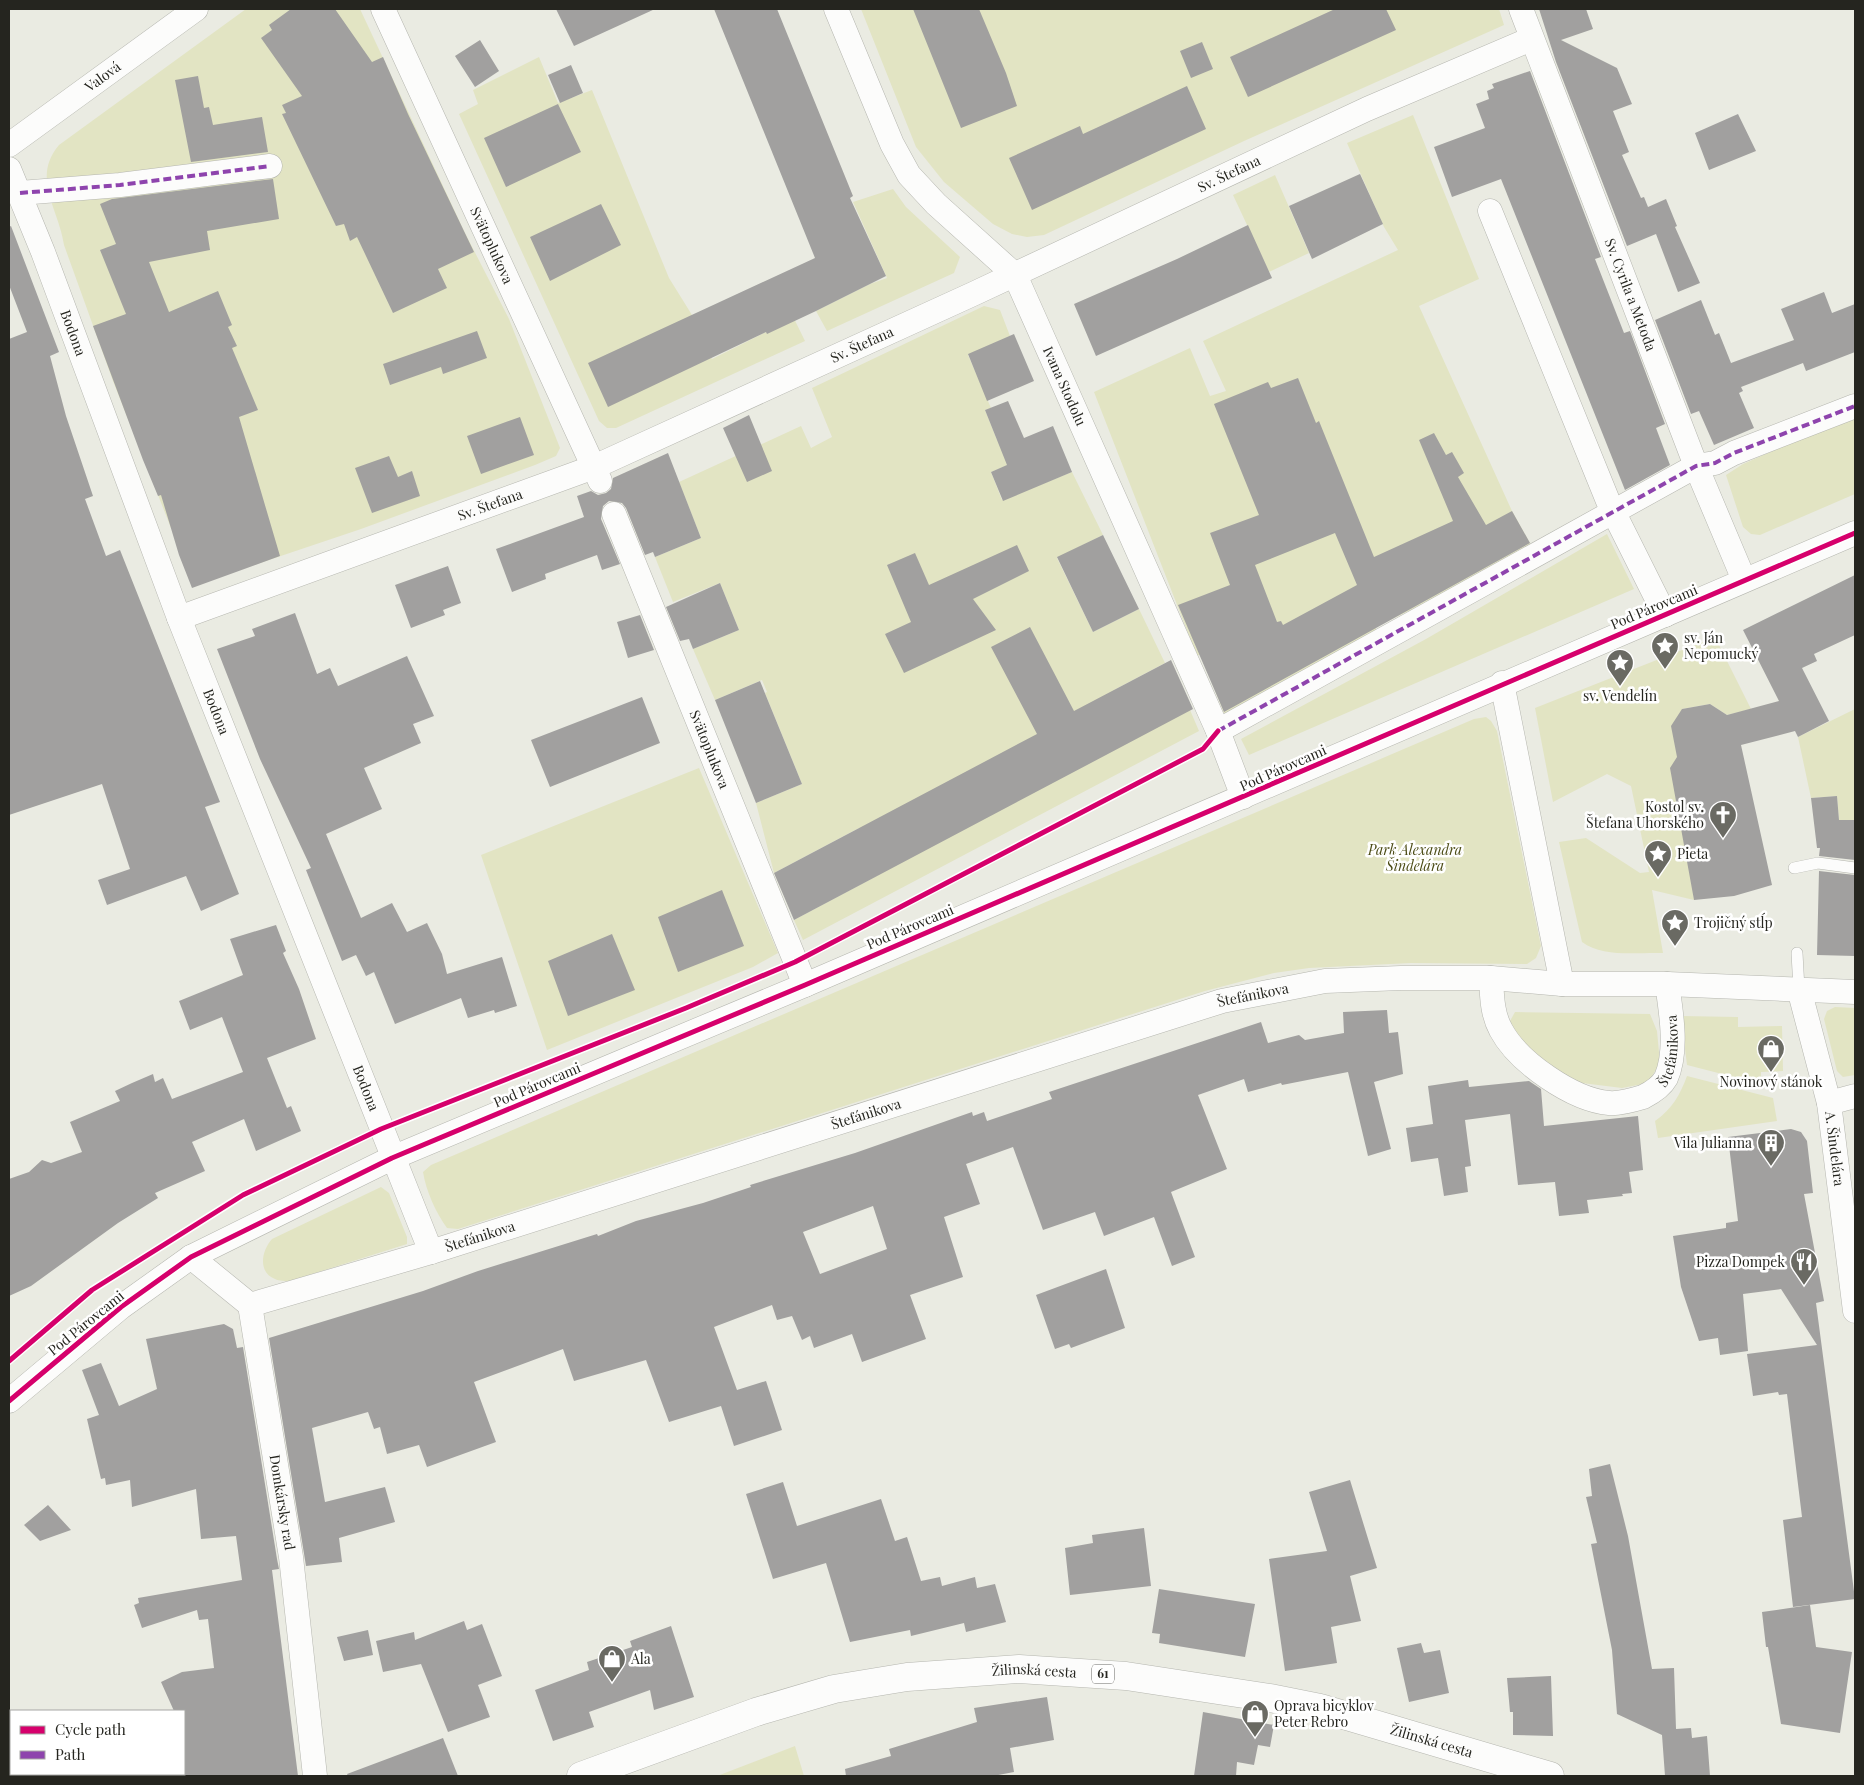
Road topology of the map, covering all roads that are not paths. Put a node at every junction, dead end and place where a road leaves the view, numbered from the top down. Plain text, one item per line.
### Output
1 (196, 9) edge
2 (384, 9) edge
3 (836, 9) edge
4 (1521, 9) edge
5 (1531, 39) junction
6 (9, 145) edge
7 (270, 166) dead end
8 (9, 168) edge
9 (20, 193) junction
10 (1490, 211) dead end
11 (1014, 275) junction
12 (1855, 406) edge
13 (1696, 466) junction
14 (597, 474) junction
15 (1613, 512) junction
16 (614, 514) dead end
17 (1855, 533) edge
18 (1744, 580) junction
19 (1665, 615) junction
20 (179, 618) junction
21 (1502, 683) junction
22 (1218, 731) junction
23 (1244, 797) junction
24 (1794, 868) dead end
25 (1855, 868) edge
26 (1797, 953) dead end
27 (1491, 978) junction
28 (1562, 984) junction
29 (1667, 984) junction
30 (805, 985) junction
31 (1799, 989) junction
32 (1855, 992) edge
33 (1855, 1096) edge
34 (1828, 1103) junction
35 (392, 1158) junction
36 (431, 1252) junction
37 (191, 1257) junction
38 (250, 1305) junction
39 (1855, 1311) edge
40 (9, 1401) edge
41 (315, 1776) edge
42 (582, 1776) edge
43 (1550, 1776) edge

1 - 6 street, Valová
2 - 14 street, Svätoplukova
3 - 11 street, Ivana Stodolu
4 - 5 street, Sv. Cyrila a Metoda
5 - 11 street, Sv. Štefana
5 - 13 street, Sv. Cyrila a Metoda
7 - 9 street
8 - 9 street, Bodona
9 - 20 street, Bodona
10 - 15 street
11 - 14 street, Sv. Štefana
11 - 22 street, Ivana Stodolu
12 - 13 street
13 - 15 street
13 - 18 street, Sv. Cyrila a Metoda
14 - 20 street, Sv. Štefana
15 - 19 street
15 - 22 street
16 - 30 street, Svätoplukova
17 - 18 street, Pod Párovcami
18 - 19 street, Pod Párovcami
19 - 21 street, Pod Párovcami
20 - 35 street, Bodona
21 - 23 street, Pod Párovcami
21 - 28 street
22 - 23 street, Ivana Stodolu
23 - 30 street, Pod Párovcami
24 - 25 lane
26 - 31 lane
27 - 28 street, Štefánikova
27 - 29 street, Štefánikova
27 - 36 street, Štefánikova
28 - 29 street, Štefánikova
29 - 31 street, Štefánikova
30 - 35 street, Pod Párovcami
31 - 32 street, Štefánikova
31 - 34 street, A. Šindelára
33 - 34 street
34 - 39 street, A. Šindelára
35 - 36 street, Bodona
35 - 37 street, Pod Párovcami
36 - 38 street, Štefánikova
37 - 38 street
37 - 40 street, Pod Párovcami
38 - 41 street, Domkársky rad
42 - 43 main road, Žilinská cesta / 61

